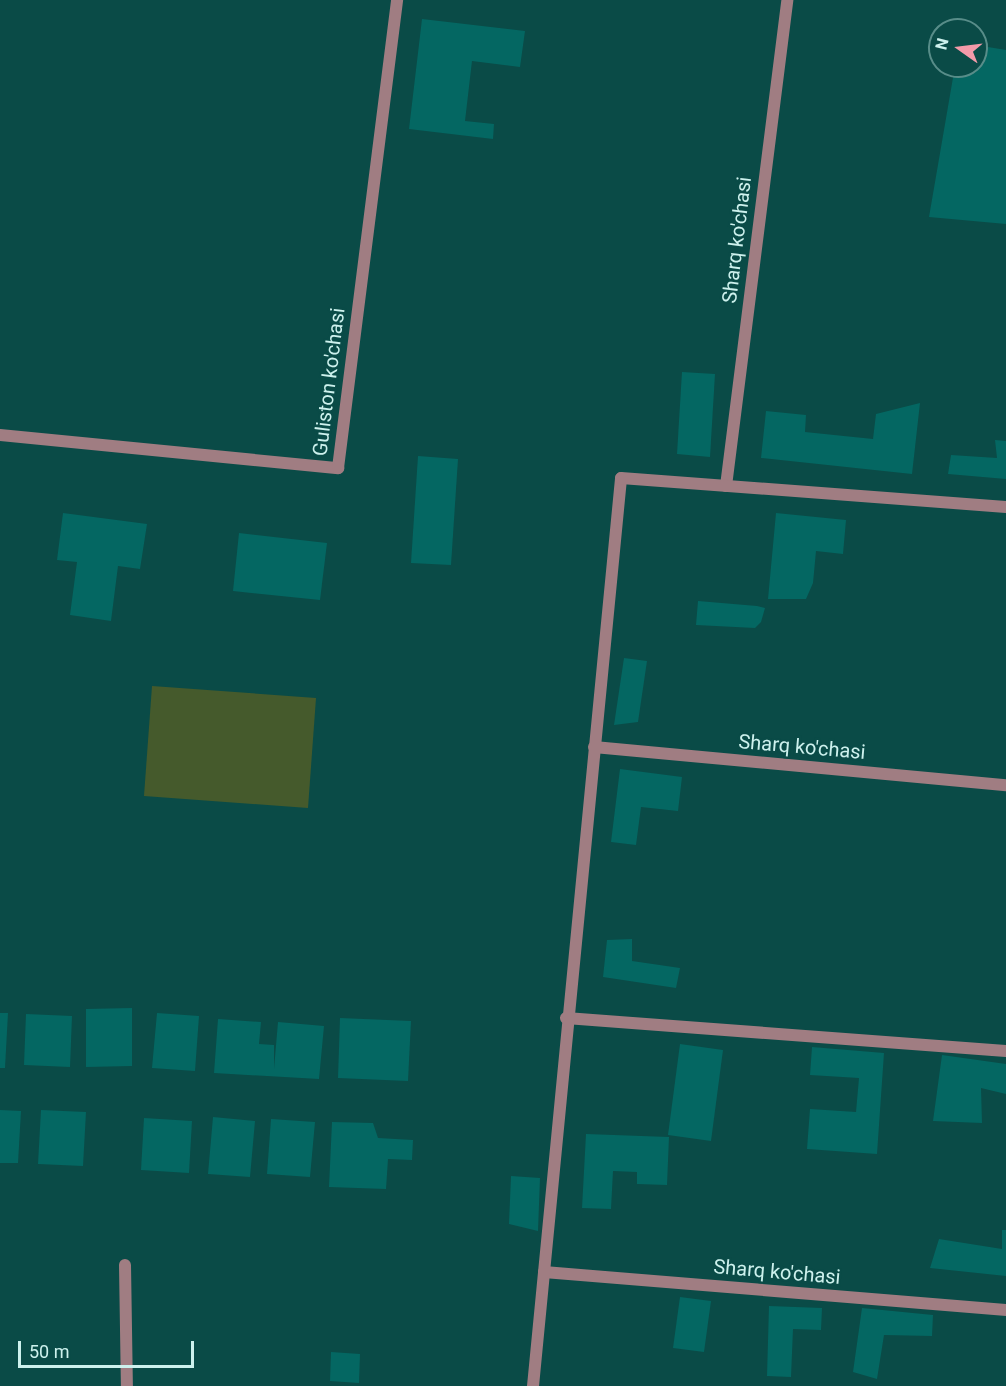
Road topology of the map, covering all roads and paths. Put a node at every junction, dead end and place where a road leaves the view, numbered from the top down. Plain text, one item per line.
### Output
1 (397, 0) edge
2 (787, 0) edge
3 (0, 435) edge
4 (726, 486) junction
5 (1006, 507) edge
6 (594, 747) junction
7 (1006, 785) edge
8 (566, 1018) junction
9 (1006, 1051) edge
10 (125, 1264) dead end
11 (544, 1272) junction
12 (1006, 1310) edge
13 (128, 1386) edge
14 (533, 1386) edge

1 - 3 street, Guliston ko'chasi
2 - 4 street, Sharq ko'chasi
4 - 5 street
4 - 6 street
6 - 7 street, Sharq ko'chasi
6 - 8 street
8 - 9 street
8 - 11 street
10 - 13 street
11 - 12 street, Sharq ko'chasi
11 - 14 street

